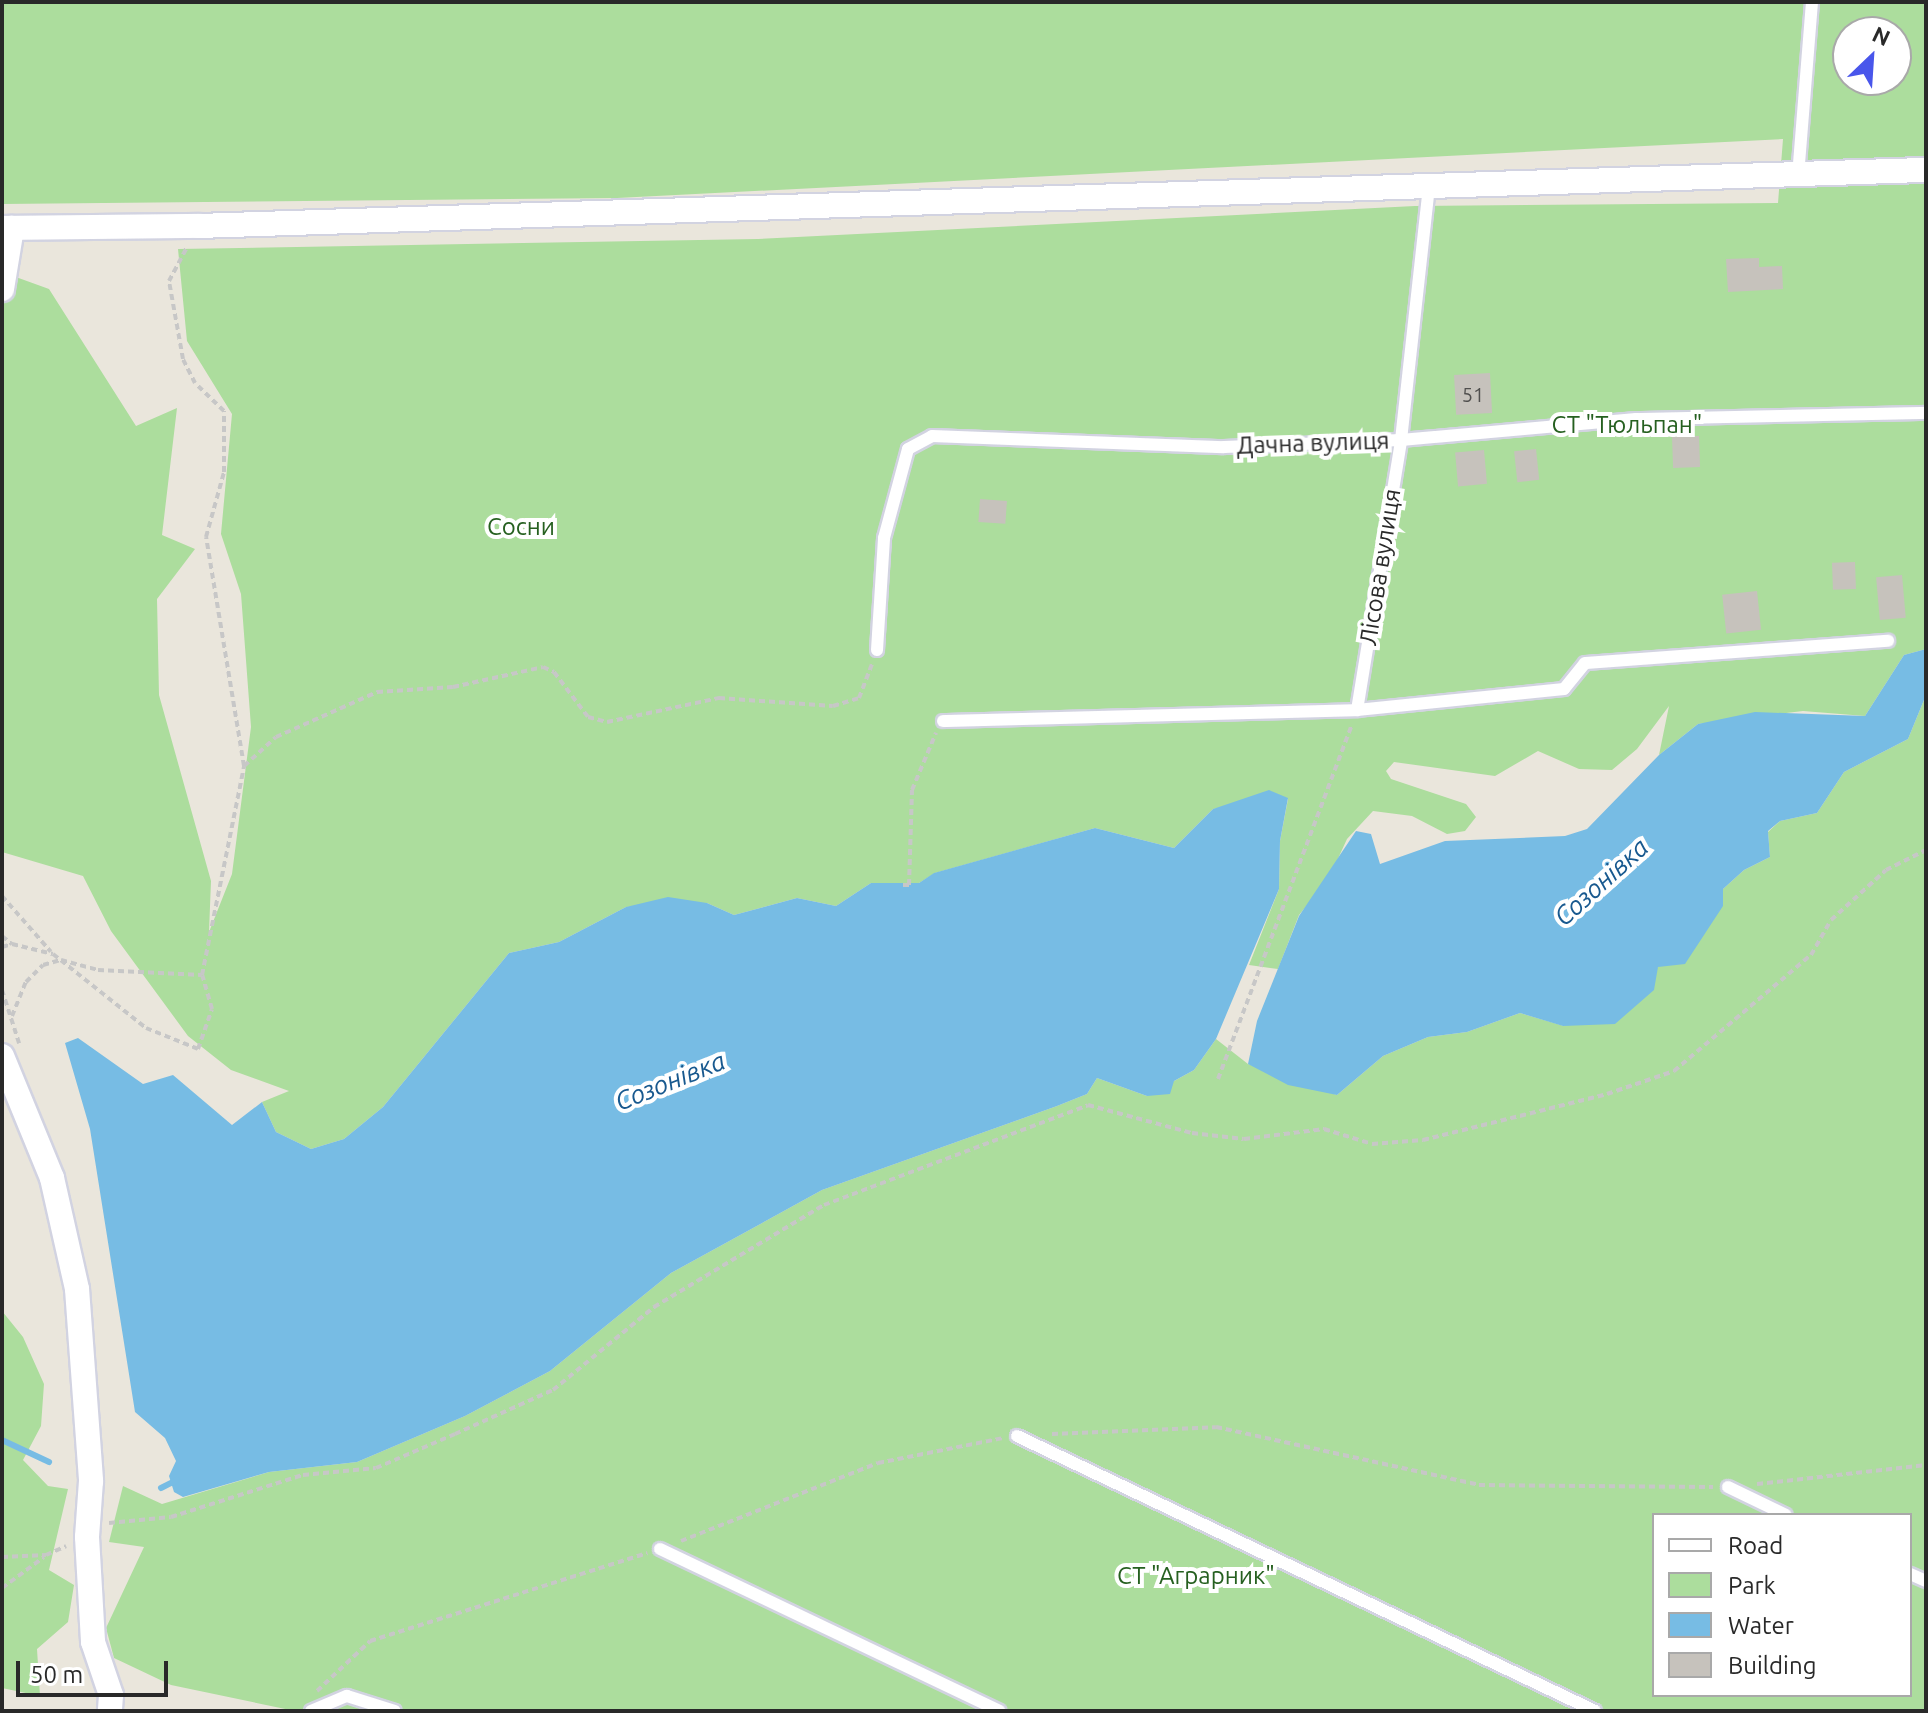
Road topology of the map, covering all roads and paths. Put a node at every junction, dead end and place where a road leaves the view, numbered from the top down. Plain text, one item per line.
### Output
1 (1812, 2) edge
2 (1926, 170) edge
3 (1798, 176) junction
4 (1429, 185) junction
5 (198, 226) junction
6 (7, 228) edge
7 (2, 289) edge
8 (1926, 413) edge
9 (1401, 440) junction
10 (1888, 641) dead end
11 (877, 650) joint
12 (1357, 710) junction
13 (943, 721) joint
14 (244, 766) junction
15 (1926, 850) edge
16 (903, 885) dead end
17 (2, 896) edge
18 (2, 936) edge
19 (12, 944) junction
20 (2, 947) edge
21 (53, 954) junction
22 (61, 960) junction
23 (202, 975) junction
24 (12, 1016) dead end
25 (2, 1056) edge
26 (1218, 1079) dead end
27 (1017, 1436) junction
28 (1926, 1465) edge
29 (1728, 1487) junction
30 (1782, 1513) edge
31 (87, 1537) junction
32 (660, 1549) junction
33 (46, 1555) junction
34 (2, 1557) edge
35 (2, 1588) edge
36 (310, 1706) edge
37 (110, 1711) edge
38 (395, 1711) edge
39 (999, 1711) edge
40 (1595, 1711) edge

1 - 3 lane
2 - 3 street
3 - 4 street
4 - 5 street
4 - 9 lane, Лісова вулиця
5 - 6 street
5 - 14 path
6 - 7 street
8 - 9 lane, Дачна вулиця
9 - 11 lane, Дачна вулиця
9 - 12 lane, Лісова вулиця
10 - 12 lane
11 - 14 path
12 - 13 lane
12 - 26 path
13 - 16 path
14 - 23 path
15 - 31 path
17 - 21 path
18 - 19 path
19 - 20 path
19 - 21 path
21 - 22 path
22 - 23 path
22 - 23 path
22 - 24 path
25 - 31 street
27 - 29 path
27 - 32 path
27 - 40 lane
28 - 29 path
29 - 30 lane
31 - 33 path
31 - 37 street
32 - 36 path
32 - 39 lane
33 - 34 path
33 - 35 path
36 - 38 lane

